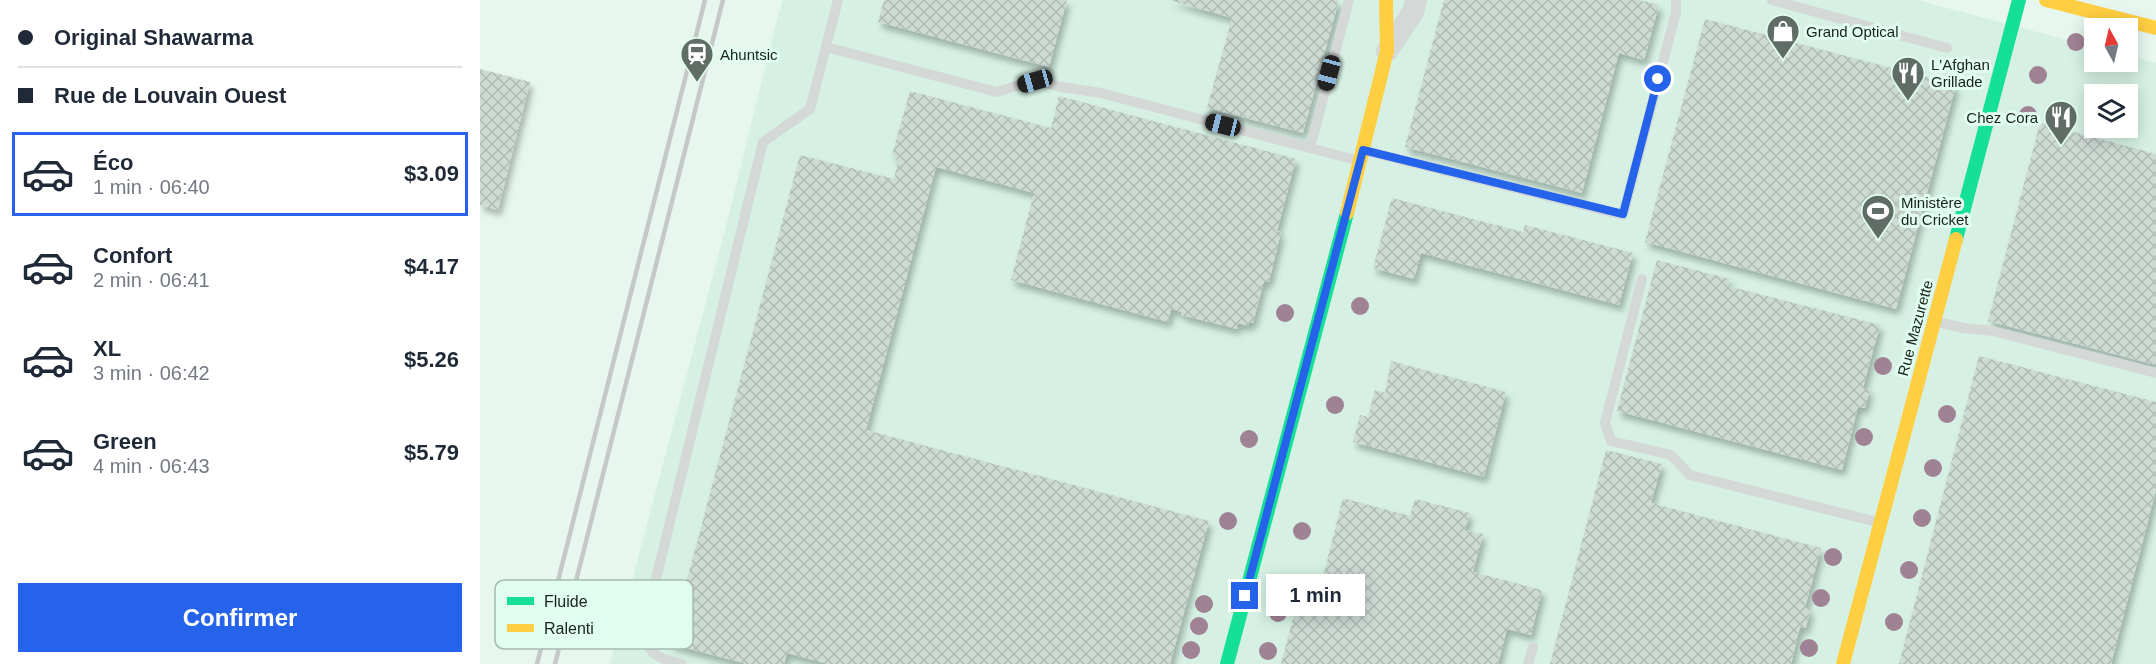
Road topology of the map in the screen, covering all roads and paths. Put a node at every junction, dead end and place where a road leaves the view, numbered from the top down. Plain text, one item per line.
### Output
1 (838, 0) edge
2 (1349, 0) edge
3 (1386, 0) edge
4 (1416, 0) edge
5 (1676, 0) edge
6 (1772, 0) edge
7 (2019, 0) edge
8 (2046, 0) edge
9 (2156, 28) edge
10 (826, 47) junction
11 (1947, 48) dead end
12 (1387, 51) junction
13 (1310, 147) junction
14 (1361, 155) junction
15 (1642, 279) dead end
16 (1934, 321) junction
17 (2156, 373) edge
18 (1880, 523) junction
19 (656, 580) edge
20 (1533, 647) dead end
21 (651, 649) edge
22 (682, 664) edge
23 (1227, 664) edge
24 (1528, 664) edge
25 (1843, 664) edge

1 - 10 lane
2 - 13 lane
3 - 12 street
4 - 12 street
5 - 14 lane
6 - 11 lane
7 - 16 street, Rue Mazurette
8 - 9 street
10 - 13 lane
10 - 19 lane
12 - 14 street
13 - 14 lane
14 - 23 street
15 - 18 lane
16 - 17 lane
16 - 18 street, Rue Mazurette
18 - 25 street, Rue Mazurette
20 - 24 lane
21 - 22 lane

